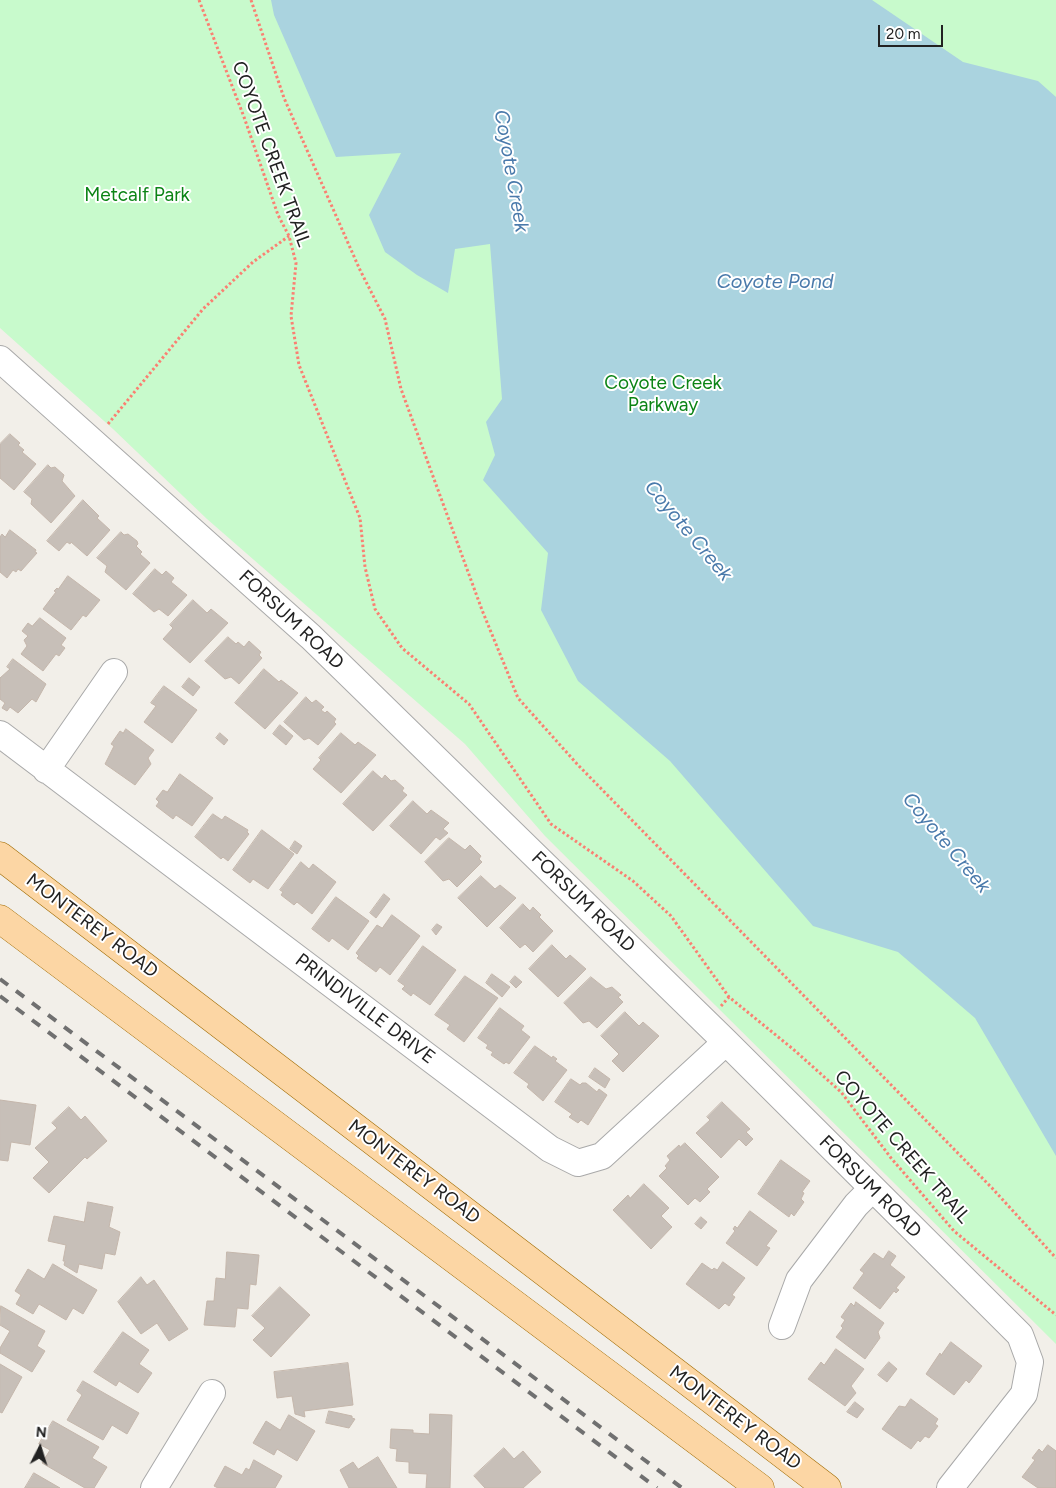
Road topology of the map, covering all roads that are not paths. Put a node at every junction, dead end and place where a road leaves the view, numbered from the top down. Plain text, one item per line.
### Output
1 (0, 359) edge
2 (114, 672) dead end
3 (0, 734) edge
4 (46, 770) junction
5 (0, 856) edge
6 (0, 919) edge
7 (726, 1042) junction
8 (872, 1189) junction
9 (782, 1326) dead end
10 (212, 1393) dead end
11 (154, 1488) edge
12 (760, 1488) edge
13 (827, 1488) edge
14 (950, 1488) edge

1 - 7 street, FORSUM ROAD
2 - 4 street
3 - 4 street, PRINDIVILLE DRIVE
4 - 7 street, PRINDIVILLE DRIVE
5 - 13 main road, MONTEREY ROAD
6 - 12 main road
7 - 8 street, FORSUM ROAD
8 - 9 street
8 - 14 street, FORSUM ROAD
10 - 11 street

